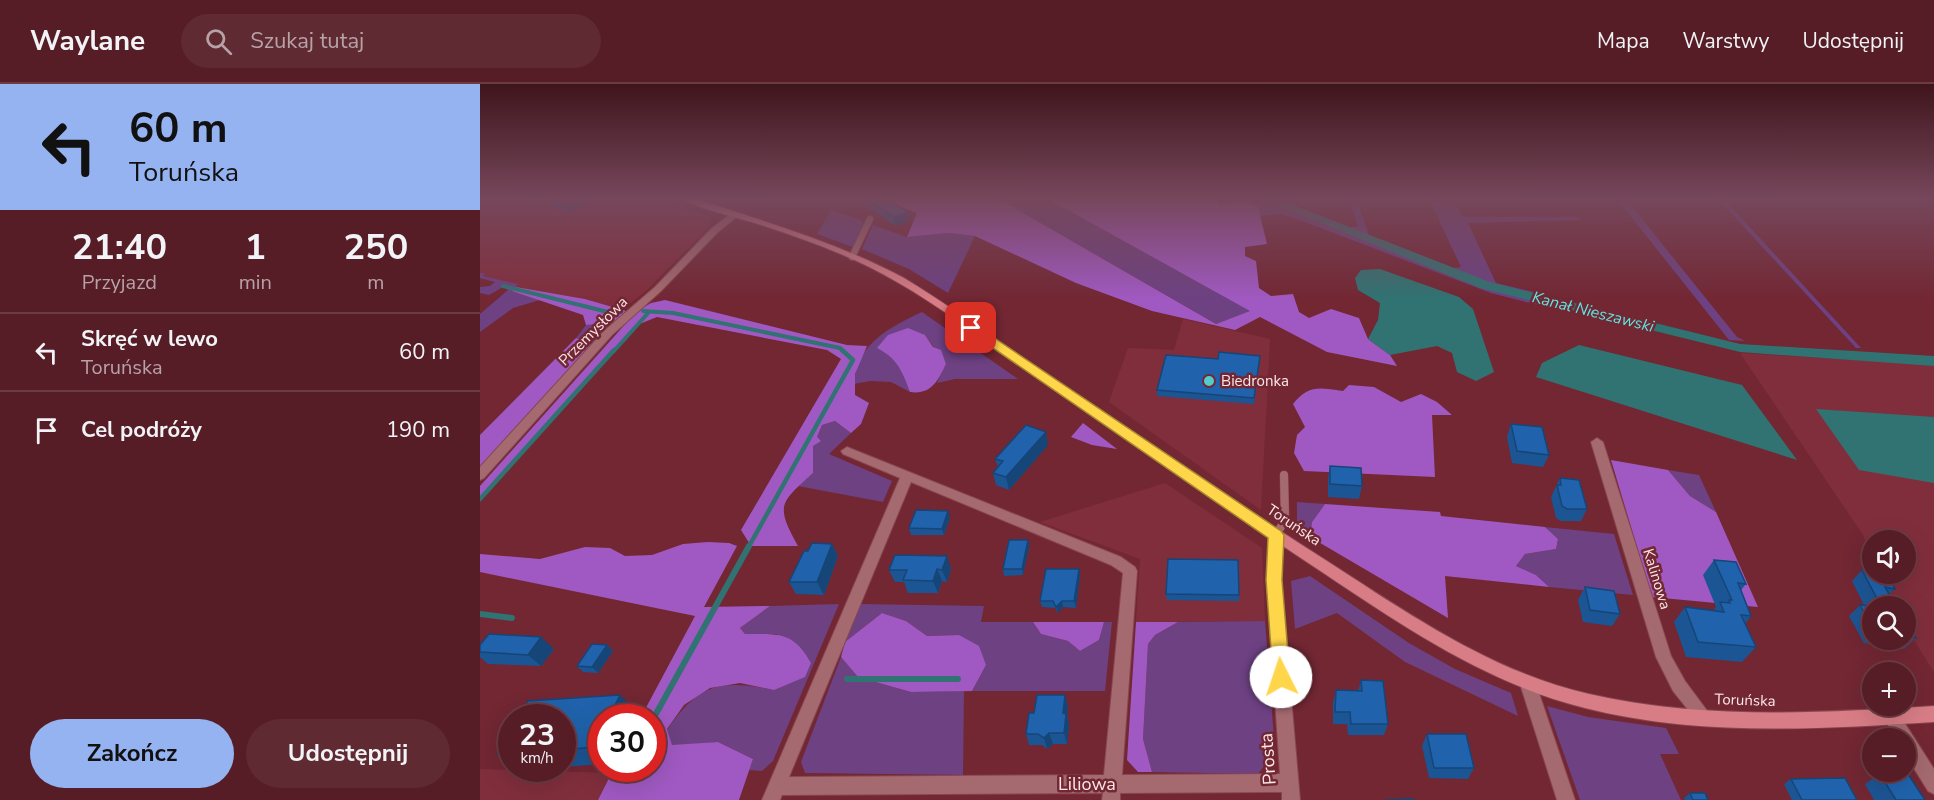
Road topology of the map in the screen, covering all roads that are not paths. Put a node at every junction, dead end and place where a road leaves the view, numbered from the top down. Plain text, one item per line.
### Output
1 (713, 232) edge
2 (782, 232) edge
3 (864, 232) edge
4 (852, 258) junction
5 (1597, 442) dead end
6 (846, 451) dead end
7 (480, 475) edge
8 (1284, 475) dead end
9 (907, 477) junction
10 (1276, 535) junction
11 (1528, 684) junction
12 (1934, 714) edge
13 (1916, 715) edge
14 (1703, 716) junction
15 (1891, 716) joint
16 (1898, 728) edge
17 (1916, 756) edge
18 (1934, 785) edge
19 (1290, 791) edge
20 (1112, 792) edge
21 (774, 793) edge
22 (1566, 800) edge

1 - 7 street, Przemysłowa
2 - 4 main road, Toruńska
3 - 4 lane
4 - 10 main road, Toruńska
5 - 14 street, Kalinowa
6 - 9 street
8 - 10 lane
9 - 20 street
9 - 21 street
10 - 11 main road, Toruńska
10 - 19 street, Prosta
11 - 14 main road, Toruńska
11 - 22 street
12 - 13 main road, Toruńska
14 - 15 main road, Toruńska
15 - 16 street
17 - 18 street
19 - 20 street, Liliowa
20 - 21 street, Liliowa

